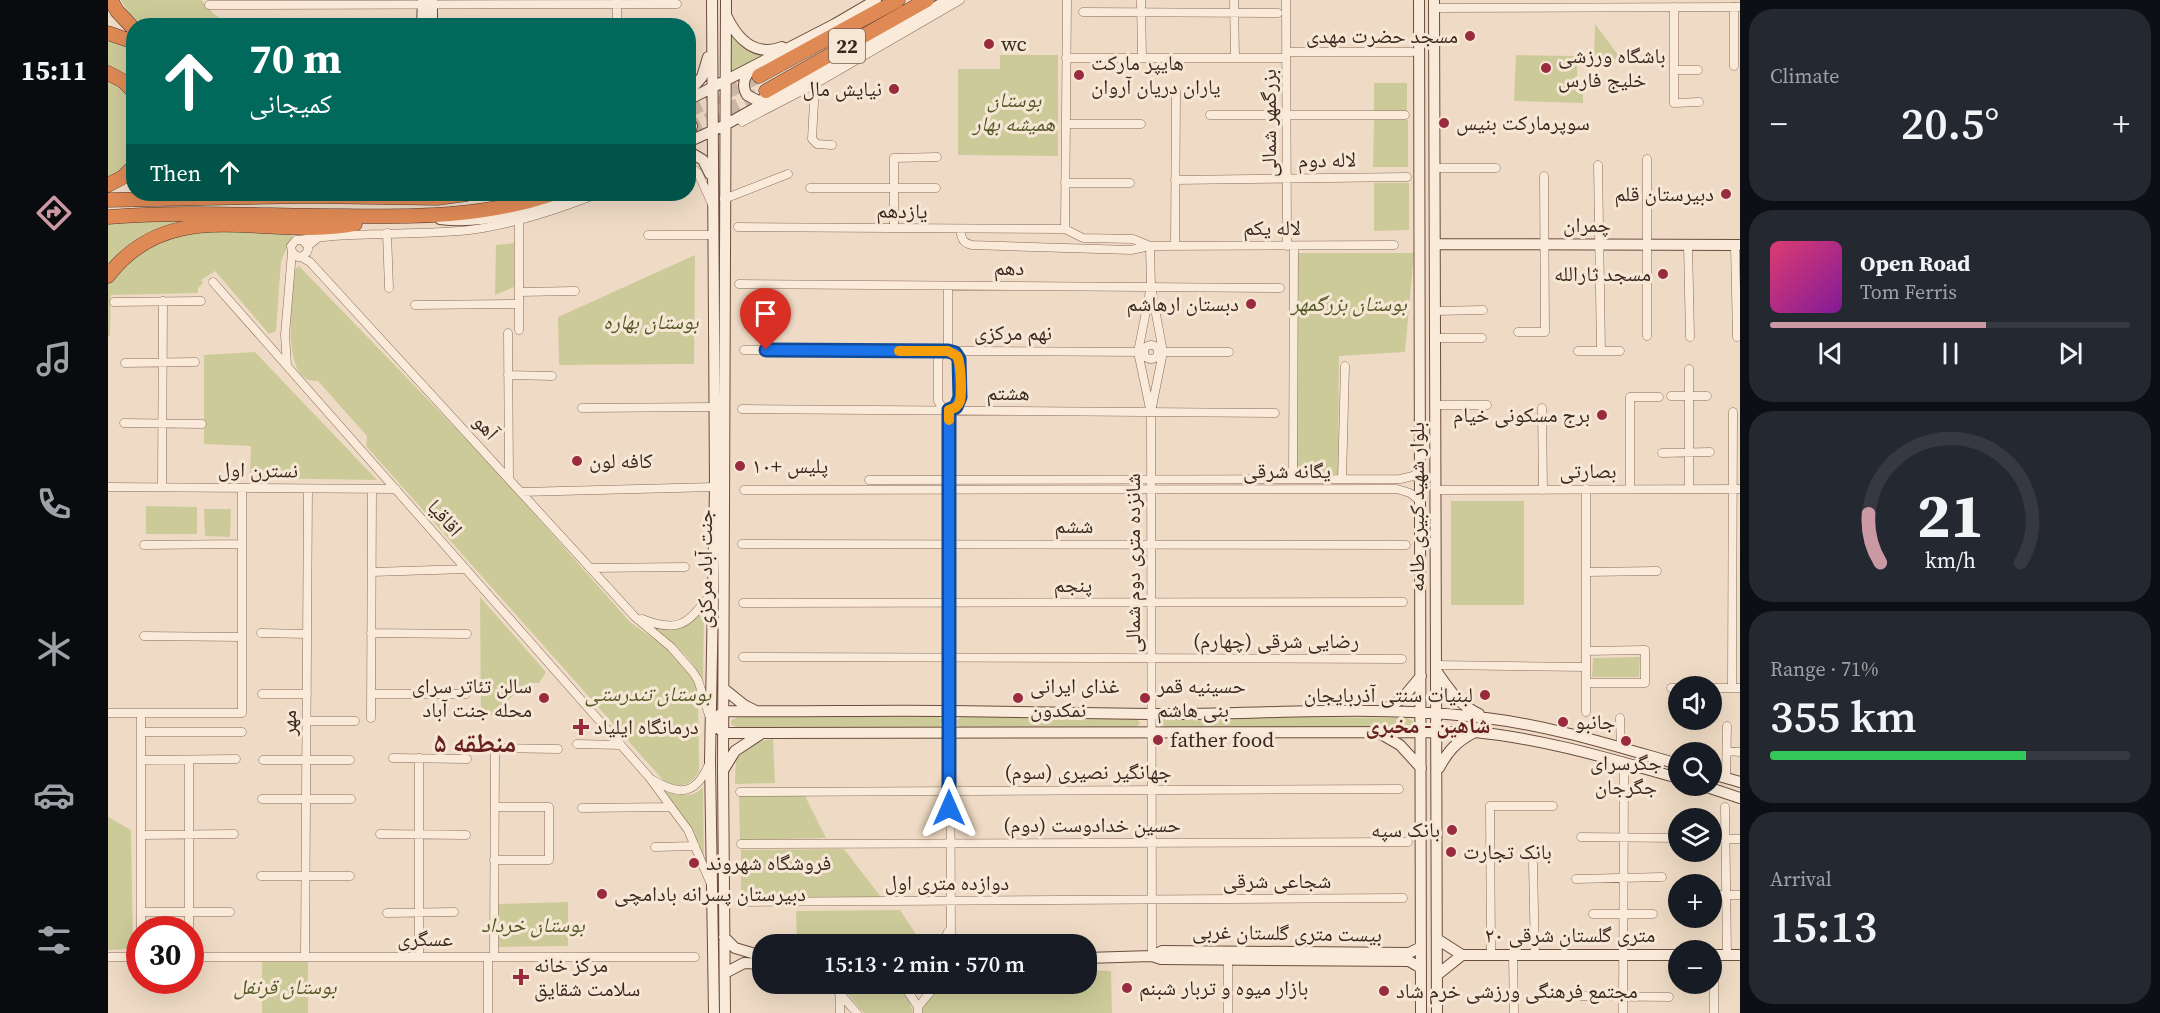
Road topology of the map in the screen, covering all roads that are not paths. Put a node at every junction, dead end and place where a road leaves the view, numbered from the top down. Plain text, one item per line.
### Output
1 (111, 0) edge
2 (712, 0) edge
3 (726, 0) edge
4 (876, 0) edge
5 (898, 0) edge
6 (927, 0) edge
7 (948, 0) edge
8 (960, 0) edge
9 (1067, 0) edge
10 (1141, 0) edge
11 (1234, 0) edge
12 (1286, 0) edge
13 (1419, 0) edge
14 (248, 2) edge
15 (427, 2) edge
16 (617, 2) edge
17 (677, 4) dead end
18 (1434, 4) edge
19 (209, 5) dead end
20 (1674, 7) junction
21 (1737, 7) edge
22 (1083, 12) dead end
23 (1141, 12) junction
24 (1234, 12) junction
25 (1278, 13) dead end
26 (726, 15) junction
27 (424, 18) edge
28 (430, 18) edge
29 (617, 18) edge
30 (126, 21) edge
31 (835, 24) junction
32 (712, 30) junction
33 (108, 33) edge
34 (126, 39) edge
35 (1412, 52) dead end
36 (1286, 55) junction
37 (1142, 57) junction
38 (1066, 58) junction
39 (1234, 58) junction
40 (1734, 66) dead end
41 (1674, 70) junction
42 (1698, 70) dead end
43 (757, 71) junction
44 (108, 73) edge
45 (725, 81) junction
46 (126, 84) edge
47 (696, 84) edge
48 (815, 84) junction
49 (712, 88) junction
50 (1176, 92) dead end
51 (771, 95) junction
52 (696, 96) edge
53 (1699, 102) dead end
54 (1210, 115) dead end
55 (1287, 115) junction
56 (1404, 115) dead end
57 (742, 122) junction
58 (1066, 124) junction
59 (1141, 124) dead end
60 (725, 125) junction
61 (712, 131) junction
62 (696, 138) edge
63 (832, 145) dead end
64 (696, 156) edge
65 (937, 157) dead end
66 (1647, 159) dead end
67 (1598, 165) dead end
68 (1434, 168) junction
69 (1496, 168) dead end
70 (696, 171) edge
71 (126, 174) edge
72 (788, 174) dead end
73 (724, 176) junction
74 (1544, 176) dead end
75 (1407, 177) dead end
76 (712, 178) junction
77 (1287, 178) junction
78 (1175, 180) junction
79 (1065, 183) junction
80 (1130, 183) dead end
81 (108, 185) edge
82 (810, 188) dead end
83 (894, 188) junction
84 (936, 188) dead end
85 (724, 199) junction
86 (108, 200) edge
87 (126, 200) edge
88 (530, 201) edge
89 (552, 201) edge
90 (575, 201) edge
91 (712, 204) junction
92 (1434, 207) junction
93 (1420, 208) junction
94 (425, 216) junction
95 (108, 217) edge
96 (390, 217) junction
97 (519, 219) junction
98 (738, 227) dead end
99 (894, 228) junction
100 (1065, 229) junction
101 (960, 230) junction
102 (387, 233) junction
103 (648, 235) dead end
104 (712, 235) junction
105 (321, 236) junction
106 (299, 240) junction
107 (1435, 244) junction
108 (1545, 244) junction
109 (1600, 244) junction
110 (1394, 245) dead end
111 (1647, 245) junction
112 (1688, 245) junction
113 (1737, 245) edge
114 (1150, 246) junction
115 (1175, 246) junction
116 (1291, 246) junction
117 (301, 252) junction
118 (108, 276) edge
119 (213, 282) dead end
120 (739, 284) dead end
121 (948, 286) junction
122 (1151, 287) junction
123 (389, 288) dead end
124 (1280, 288) dead end
125 (575, 291) dead end
126 (519, 292) junction
127 (163, 301) junction
128 (201, 301) dead end
129 (114, 302) dead end
130 (519, 304) junction
131 (415, 306) dead end
132 (725, 309) junction
133 (713, 310) junction
134 (1483, 310) dead end
135 (1435, 311) junction
136 (519, 330) dead end
137 (1518, 332) dead end
138 (508, 333) dead end
139 (1647, 336) dead end
140 (1690, 337) dead end
141 (1737, 337) dead end
142 (1435, 338) junction
143 (1482, 338) dead end
144 (744, 350) dead end
145 (948, 351) junction
146 (1578, 351) dead end
147 (1601, 351) junction
148 (1620, 351) dead end
149 (1141, 352) junction
150 (1161, 352) junction
151 (1228, 352) dead end
152 (195, 362) dead end
153 (125, 363) dead end
154 (164, 363) junction
155 (287, 365) junction
156 (1345, 366) dead end
157 (1689, 369) dead end
158 (508, 375) junction
159 (552, 376) dead end
160 (1671, 396) dead end
161 (1689, 396) junction
162 (1707, 396) dead end
163 (1659, 397) dead end
164 (1436, 405) junction
165 (1487, 405) dead end
166 (714, 407) junction
167 (582, 408) dead end
168 (1542, 408) dead end
169 (742, 409) dead end
170 (949, 410) junction
171 (1151, 412) junction
172 (1733, 412) dead end
173 (1275, 413) dead end
174 (124, 423) dead end
175 (163, 423) junction
176 (202, 424) dead end
177 (1710, 452) dead end
178 (1662, 453) dead end
179 (1689, 453) junction
180 (1420, 470) junction
181 (508, 479) junction
182 (1293, 479) junction
183 (1342, 479) junction
184 (869, 480) dead end
185 (949, 480) junction
186 (1151, 480) junction
187 (108, 487) edge
188 (162, 487) junction
189 (715, 487) junction
190 (242, 488) junction
191 (308, 489) junction
192 (396, 489) junction
193 (1586, 489) junction
194 (1630, 489) junction
195 (1689, 489) junction
196 (1737, 489) edge
197 (372, 490) junction
198 (744, 490) dead end
199 (949, 490) junction
200 (1151, 490) junction
201 (1436, 490) junction
202 (1542, 490) junction
203 (521, 492) junction
204 (1420, 501) junction
205 (242, 544) junction
206 (742, 544) dead end
207 (949, 544) junction
208 (144, 545) dead end
209 (1151, 545) junction
210 (1406, 545) dead end
211 (685, 567) dead end
212 (590, 568) junction
213 (466, 569) junction
214 (1657, 571) dead end
215 (372, 572) junction
216 (1586, 572) junction
217 (713, 591) junction
218 (742, 603) dead end
219 (949, 603) junction
220 (1151, 603) junction
221 (1403, 603) dead end
222 (635, 617) junction
223 (261, 633) dead end
224 (372, 633) junction
225 (307, 634) junction
226 (467, 634) dead end
227 (144, 636) dead end
228 (242, 637) junction
229 (1586, 651) junction
230 (743, 657) dead end
231 (949, 657) junction
232 (1151, 658) junction
233 (1402, 659) dead end
234 (1586, 667) junction
235 (1437, 669) junction
236 (1421, 676) junction
237 (1586, 683) junction
238 (1736, 688) edge
239 (724, 689) junction
240 (262, 694) dead end
241 (307, 694) junction
242 (371, 694) junction
243 (466, 694) dead end
244 (724, 711) junction
245 (757, 711) junction
246 (949, 711) junction
247 (1378, 712) junction
248 (1586, 712) dead end
249 (108, 713) edge
250 (141, 713) junction
251 (1421, 713) junction
252 (1151, 714) junction
253 (1437, 714) junction
254 (371, 718) dead end
255 (1488, 718) junction
256 (1620, 718) dead end
257 (307, 721) junction
258 (355, 721) dead end
259 (711, 722) junction
260 (1727, 726) dead end
261 (141, 732) junction
262 (242, 732) dead end
263 (764, 732) junction
264 (1437, 732) junction
265 (1475, 732) junction
266 (724, 733) junction
267 (949, 733) junction
268 (1151, 733) junction
269 (1378, 733) junction
270 (1421, 733) junction
271 (577, 744) dead end
272 (621, 745) junction
273 (1621, 748) junction
274 (558, 749) dead end
275 (1727, 751) junction
276 (1740, 752) edge
277 (393, 758) dead end
278 (419, 758) junction
279 (236, 759) dead end
280 (466, 759) dead end
281 (141, 760) junction
282 (189, 760) junction
283 (263, 760) dead end
284 (306, 760) junction
285 (350, 760) dead end
286 (710, 761) junction
287 (1668, 761) edge
288 (1421, 768) junction
289 (723, 769) junction
290 (1437, 771) junction
291 (1624, 774) dead end
292 (1668, 775) edge
293 (650, 777) junction
294 (1722, 777) edge
295 (1726, 778) junction
296 (1740, 782) edge
297 (1399, 789) dead end
298 (1151, 790) junction
299 (949, 791) junction
300 (740, 792) dead end
301 (1722, 792) edge
302 (1740, 798) edge
303 (351, 799) dead end
304 (262, 800) dead end
305 (306, 800) junction
306 (1553, 806) dead end
307 (495, 807) junction
308 (671, 807) junction
309 (1725, 807) dead end
310 (582, 808) dead end
311 (141, 834) junction
312 (189, 834) junction
313 (234, 834) dead end
314 (380, 834) dead end
315 (419, 834) junction
316 (466, 835) dead end
317 (1581, 837) dead end
318 (1624, 837) junction
319 (1668, 838) edge
320 (1725, 838) junction
321 (1740, 838) edge
322 (1408, 842) dead end
323 (1151, 843) junction
324 (741, 844) dead end
325 (949, 844) junction
326 (695, 846) junction
327 (655, 847) dead end
328 (494, 860) junction
329 (1533, 864) dead end
330 (261, 876) dead end
331 (306, 876) junction
332 (350, 876) dead end
333 (1662, 877) dead end
334 (1576, 879) dead end
335 (1623, 879) junction
336 (712, 888) junction
337 (1722, 895) edge
338 (1726, 895) junction
339 (1740, 895) edge
340 (1402, 898) dead end
341 (1152, 900) junction
342 (950, 901) junction
343 (741, 902) dead end
344 (141, 912) junction
345 (189, 912) junction
346 (230, 912) dead end
347 (419, 912) junction
348 (454, 912) dead end
349 (387, 913) dead end
350 (1593, 914) dead end
351 (1623, 914) junction
352 (1653, 914) dead end
353 (141, 916) edge
354 (189, 916) edge
355 (950, 924) junction
356 (947, 934) edge
357 (950, 934) edge
358 (724, 937) junction
359 (1437, 939) junction
360 (1421, 947) junction
361 (1462, 955) junction
362 (1491, 955) junction
363 (1513, 955) junction
364 (1535, 955) junction
365 (1623, 955) junction
366 (1668, 955) edge
367 (1722, 955) edge
368 (1726, 955) junction
369 (1740, 955) edge
370 (1152, 956) junction
371 (1228, 956) junction
372 (108, 957) edge
373 (126, 957) edge
374 (204, 957) edge
375 (305, 957) junction
376 (419, 957) junction
377 (491, 957) junction
378 (695, 957) dead end
379 (749, 958) junction
380 (752, 958) edge
381 (1097, 958) edge
382 (752, 959) edge
383 (1421, 968) junction
384 (725, 973) junction
385 (1437, 975) junction
386 (840, 994) joint
387 (909, 994) edge
388 (929, 994) edge
389 (1714, 994) edge
390 (1581, 996) dead end
391 (1623, 997) junction
392 (1669, 997) dead end
393 (918, 1010) edge
394 (488, 1013) edge
395 (714, 1013) edge
396 (725, 1013) edge
397 (840, 1013) edge
398 (857, 1013) edge
399 (1228, 1013) edge
400 (1421, 1013) edge
401 (1437, 1013) edge
402 (1514, 1013) edge
403 (1623, 1013) edge
404 (1714, 1013) edge

1 - 30 highway
2 - 32 main road
3 - 26 main road, جنت آباد مرکزی
4 - 31 main road
5 - 43 highway, 22
6 - 51 highway, 22
7 - 51 main road
8 - 48 street
9 - 38 street
10 - 23 street
11 - 24 street
12 - 36 street, بزرگمهر شمالی
13 - 93 main road, بلوار شهید کبیری طامه
14 - 15 street
14 - 19 street
15 - 16 street
15 - 27 main road
15 - 28 main road
16 - 17 street
16 - 29 street
18 - 20 street
18 - 68 main road, بلوار شهید کبیری طامه
20 - 21 street
20 - 41 street
21 - 40 street
22 - 23 street
23 - 24 street
23 - 37 street
24 - 25 street
24 - 39 street
26 - 31 main road
26 - 45 main road, جنت آباد مرکزی
31 - 43 main road
32 - 47 main road
32 - 49 main road, جنت آباد مرکزی
33 - 34 highway
35 - 36 street
36 - 39 street
36 - 55 street, بزرگمهر شمالی
37 - 38 street
37 - 39 street
38 - 58 street
41 - 42 street
41 - 53 street
43 - 45 main road
43 - 51 main road
44 - 46 highway
45 - 49 main road
45 - 60 main road, جنت آباد مرکزی
48 - 57 street
48 - 63 street
49 - 52 main road
49 - 61 main road, جنت آباد مرکزی
50 - 78 street
51 - 57 main road
51 - 60 main road
54 - 55 street
55 - 56 street
55 - 77 street, بزرگمهر شمالی
57 - 73 main road
58 - 59 street
58 - 79 street
60 - 61 main road
60 - 73 main road, جنت آباد مرکزی
61 - 62 main road
61 - 76 main road, جنت آباد مرکزی
64 - 76 main road
65 - 83 street
66 - 111 street
67 - 109 street
68 - 69 street
68 - 92 main road, بلوار شهید کبیری طامه
70 - 91 street
71 - 81 highway
72 - 85 street
73 - 85 main road, جنت آباد مرکزی
74 - 108 street
75 - 77 street, لاله دوم
76 - 91 main road, جنت آباد مرکزی
77 - 78 street, لاله دوم
77 - 116 street, بزرگمهر شمالی
78 - 115 street
79 - 80 street
79 - 100 street
82 - 83 street
83 - 84 street
83 - 99 street
85 - 132 main road, جنت آباد مرکزی
86 - 87 highway
88 - 94 highway
89 - 94 main road
90 - 97 street
91 - 104 main road, جنت آباد مرکزی
92 - 93 main road
92 - 107 main road, بلوار شهید کبیری طامه
93 - 180 main road, بلوار شهید کبیری طامه
94 - 96 highway
95 - 96 highway
96 - 118 highway
97 - 102 street
97 - 126 street
98 - 99 street, یازدهم
99 - 101 street, یازدهم
100 - 101 street, یازدهم
100 - 114 street, لاله یکم
101 - 114 street, لاله یکم
102 - 105 street
102 - 123 street
103 - 104 street
104 - 133 main road, جنت آباد مرکزی
105 - 106 street
105 - 117 street
106 - 117 street, آهو
106 - 117 street
107 - 108 main road, چمران
107 - 135 main road, بلوار شهید کبیری طامه
108 - 109 main road, چمران
108 - 137 street
109 - 111 main road, چمران
109 - 147 street
110 - 116 street, لاله یکم
111 - 112 main road, چمران
111 - 139 street
112 - 113 main road, چمران
112 - 140 street
113 - 141 street
114 - 115 street, لاله یکم
114 - 122 street, شانزده متری دوم شمالی
115 - 116 street, لاله یکم
116 - 182 street, بزرگمهر شمالی
117 - 155 street
117 - 181 street, آهو
119 - 155 street, اقاقیا
120 - 121 street, دهم
121 - 122 street, دهم
121 - 145 street
122 - 124 street, دهم
122 - 149 street, شانزده متری دوم شمالی
122 - 150 street, شانزده متری دوم شمالی
125 - 126 street
126 - 130 street
127 - 128 street
127 - 129 street
127 - 154 street
130 - 131 street
130 - 136 street
132 - 133 main road
132 - 239 main road, جنت آباد مرکزی
133 - 166 main road, جنت آباد مرکزی
134 - 135 street
135 - 142 main road, بلوار شهید کبیری طامه
138 - 158 street
142 - 143 street
142 - 164 main road, بلوار شهید کبیری طامه
144 - 145 street, نهم مرکزی
145 - 149 street, نهم مرکزی
145 - 170 street
145 - 170 street
146 - 147 street
147 - 148 street
149 - 150 street, نهم مرکزی
149 - 171 street, شانزده متری دوم شمالی
150 - 151 street
150 - 171 street, شانزده متری دوم شمالی
152 - 154 street
153 - 154 street
154 - 175 street
155 - 192 street, اقاقیا
156 - 183 street
157 - 161 street
158 - 159 street
158 - 181 street
160 - 161 street
161 - 162 street
161 - 179 street
163 - 194 street
164 - 165 street
164 - 201 main road, بلوار شهید کبیری طامه
166 - 167 street
166 - 189 main road, جنت آباد مرکزی
168 - 202 street
169 - 170 street, هشتم
170 - 171 street, هشتم
170 - 185 street
171 - 173 street, هشتم
171 - 186 street, شانزده متری دوم شمالی
172 - 196 street
174 - 175 street
175 - 176 street
175 - 188 street
177 - 179 street
178 - 179 street
179 - 195 street
180 - 183 street, یگانه شرقی
180 - 204 main road, بلوار شهید کبیری طامه
181 - 203 street, آهو
182 - 183 street, یگانه شرقی
182 - 186 street, یگانه شرقی
184 - 185 street, یگانه شرقی
185 - 186 street, یگانه شرقی
185 - 199 street
186 - 200 street, شانزده متری دوم شمالی
187 - 188 street, نسترن اول
188 - 190 street, نسترن اول
189 - 203 street
189 - 217 main road, جنت آباد مرکزی
190 - 191 street, نسترن اول
190 - 205 street
191 - 197 street, نسترن اول
191 - 225 street, مهر
192 - 197 street, نسترن اول
192 - 213 street, اقاقیا
193 - 194 street, بصارتی
193 - 202 street, بصارتی
193 - 216 street
194 - 195 street, بصارتی
195 - 196 street, بصارتی
196 - 238 street
197 - 215 street
198 - 199 street, یگانه شرقی
199 - 200 street, یگانه شرقی
199 - 207 street
200 - 204 street, یگانه شرقی
200 - 209 street, شانزده متری دوم شمالی
201 - 202 street, بصارتی
201 - 235 main road, بلوار شهید کبیری طامه
203 - 212 street, آهو
204 - 236 main road, بلوار شهید کبیری طامه
205 - 208 street
205 - 228 street
206 - 207 street, ششم
207 - 209 street, ششم
207 - 219 street
209 - 210 street, ششم
209 - 220 street, شانزده متری دوم شمالی
211 - 212 street
212 - 222 street, آهو
213 - 215 street
213 - 272 street, اقاقیا
214 - 216 street
215 - 224 street
216 - 229 street
217 - 222 street
217 - 259 main road, جنت آباد مرکزی
218 - 219 street, پنجم
219 - 220 street, پنجم
219 - 231 street
220 - 221 street, پنجم
220 - 232 street, شانزده متری دوم شمالی
222 - 259 street, آهو
223 - 225 street
224 - 226 street
224 - 242 street
225 - 241 street, مهر
227 - 228 street
228 - 250 street
229 - 234 street
229 - 237 street
230 - 231 street, رضایی شرقی (چهارم)
231 - 232 street, رضایی شرقی (چهارم)
231 - 246 street
232 - 233 street, رضایی شرقی (چهارم)
232 - 252 street, شانزده متری دوم شمالی
234 - 235 street
234 - 237 street
235 - 253 main road, بلوار شهید کبیری طامه
235 - 255 main road
236 - 247 main road
236 - 251 main road, بلوار شهید کبیری طامه
237 - 248 street
239 - 244 main road, جنت آباد مرکزی
239 - 245 main road
240 - 241 street
241 - 257 street, مهر
242 - 243 street
242 - 254 street
244 - 245 main road
244 - 259 main road
244 - 266 main road, جنت آباد مرکزی
245 - 246 main road
246 - 252 main road
246 - 267 street
247 - 251 main road
247 - 252 main road
249 - 250 street
250 - 261 street
251 - 253 main road
251 - 270 main road, بلوار شهید کبیری طامه
252 - 268 street, شانزده متری دوم شمالی
253 - 255 main road
253 - 264 main road, بلوار شهید کبیری طامه
255 - 273 main road
256 - 273 street
257 - 258 street
257 - 284 street, مهر
259 - 266 main road
259 - 286 main road, جنت آباد مرکزی
260 - 275 street
261 - 262 street
261 - 281 street
263 - 266 main road
263 - 267 main road
263 - 289 main road
264 - 265 main road
264 - 270 main road
264 - 290 main road, بلوار شهید کبیری طامه
265 - 290 main road
265 - 292 main road
266 - 289 main road, جنت آباد مرکزی
267 - 268 main road
267 - 299 street
268 - 269 main road
268 - 298 street, شانزده متری دوم شمالی
269 - 270 main road
269 - 288 main road
270 - 288 main road, بلوار شهید کبیری طامه
271 - 272 street
272 - 293 street, اقاقیا
273 - 287 main road
274 - 307 street
275 - 276 street
275 - 295 street
277 - 278 street
278 - 280 street
278 - 315 street
279 - 282 street
281 - 282 street
281 - 311 street
282 - 312 street
283 - 284 street
284 - 285 street
284 - 305 street, مهر
286 - 293 street
286 - 336 main road, جنت آباد مرکزی
288 - 360 main road, بلوار شهید کبیری طامه
289 - 358 main road, جنت آباد مرکزی
290 - 359 main road, بلوار شهید کبیری طامه
291 - 318 street
293 - 308 street, اقاقیا
294 - 295 main road
295 - 296 main road
297 - 298 street, جهانگیر نصیری (سوم)
298 - 299 street, جهانگیر نصیری (سوم)
298 - 323 street, شانزده متری دوم شمالی
299 - 300 street, جهانگیر نصیری (سوم)
299 - 325 street
301 - 302 main road
303 - 305 street
304 - 305 street
305 - 331 street, مهر
306 - 362 street
307 - 328 street
307 - 328 street
308 - 310 street
308 - 326 street, اقاقیا
309 - 320 street
311 - 312 street
311 - 344 street
312 - 313 street
312 - 345 street
314 - 315 street
315 - 316 street
315 - 347 street
317 - 318 street
318 - 319 street
318 - 335 street
320 - 321 street
320 - 338 street
322 - 323 street, حسین خدادوست (دوم)
323 - 325 street, حسین خدادوست (دوم)
323 - 341 street, شانزده متری دوم شمالی
324 - 325 street, حسین خدادوست (دوم)
325 - 342 street
326 - 327 street
326 - 336 street, اقاقیا
328 - 377 street
329 - 364 street
330 - 331 street
331 - 332 street
331 - 375 street, مهر
333 - 335 street
334 - 335 street
335 - 351 street
336 - 395 main road, جنت آباد مرکزی
337 - 338 street
338 - 339 street
338 - 368 street
340 - 341 street, شجاعی شرقی
341 - 342 street, دوازده متری اول
341 - 370 street, شانزده متری دوم شمالی
342 - 343 street, دوازده متری اول
342 - 355 street
344 - 345 street
344 - 353 street
345 - 346 street
345 - 354 street
347 - 348 street
347 - 349 street
347 - 376 street
350 - 351 street
351 - 352 street
351 - 365 street
355 - 356 street
355 - 357 street
358 - 379 main road
358 - 384 main road, جنت آباد مرکزی
359 - 361 main road, ۲۰ متری گلستان شرقی
359 - 385 main road, بلوار شهید کبیری طامه
360 - 371 main road, بیست متری گلستان غربی
360 - 383 main road, بلوار شهید کبیری طامه
361 - 362 main road, ۲۰ متری گلستان شرقی
361 - 385 main road, ۲۰ متری گلستان شرقی
362 - 363 main road, ۲۰ متری گلستان شرقی
363 - 364 main road, ۲۰ متری گلستان شرقی
363 - 402 street
364 - 365 main road, ۲۰ متری گلستان شرقی
365 - 366 main road, ۲۰ متری گلستان شرقی
365 - 391 street
367 - 368 main road
368 - 369 main road
370 - 371 main road, بیست متری گلستان غربی
370 - 381 main road, بیست متری گلستان غربی
371 - 383 main road, بیست متری گلستان غربی
371 - 399 street
372 - 373 street
374 - 375 street, عسگری
375 - 376 street, عسگری
376 - 377 street, عسگری
377 - 378 street, عسگری
377 - 394 street
379 - 380 main road
379 - 382 main road
379 - 384 main road
383 - 400 main road, بلوار شهید کبیری طامه
384 - 396 main road, جنت آباد مرکزی
385 - 401 main road, بلوار شهید کبیری طامه
386 - 397 street
386 - 398 street
387 - 393 street
388 - 393 street
389 - 404 street
390 - 391 street
391 - 392 street
391 - 403 street

